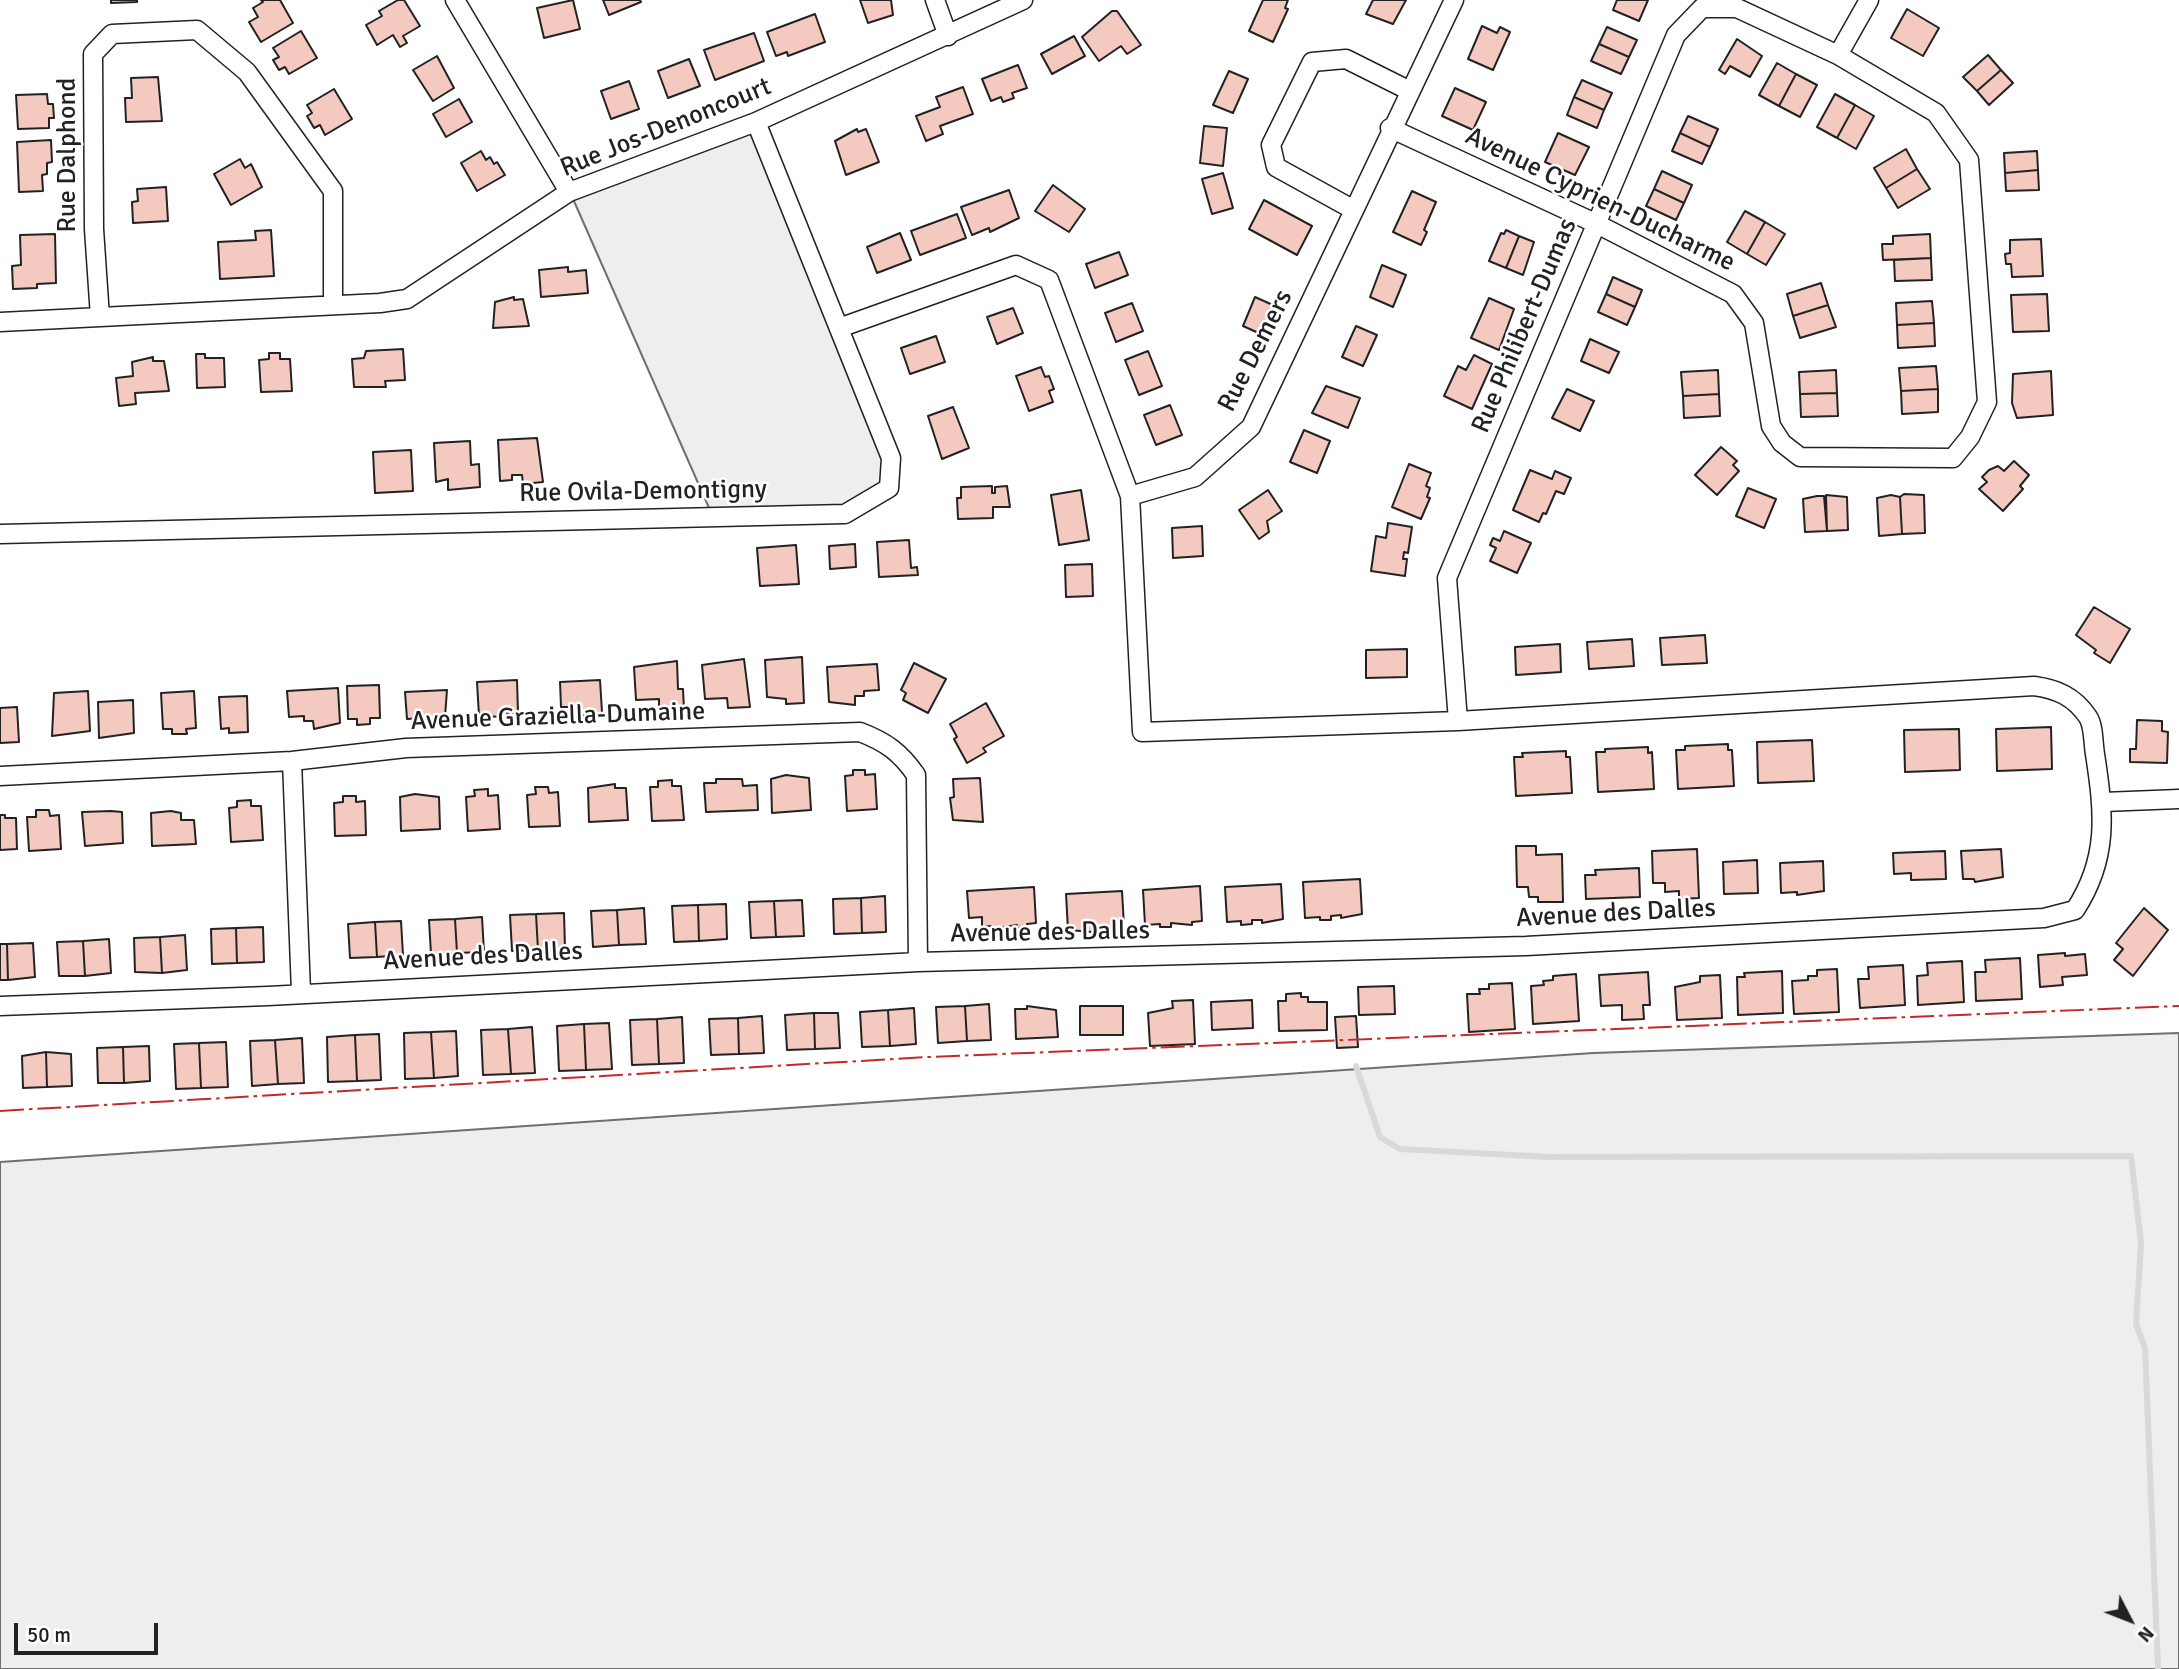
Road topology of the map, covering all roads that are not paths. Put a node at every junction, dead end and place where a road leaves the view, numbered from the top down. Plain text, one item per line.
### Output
1 (456, 0) edge
2 (936, 0) edge
3 (1023, 0) edge
4 (1454, 0) edge
5 (1869, 0) edge
6 (948, 36) junction
7 (1838, 55) junction
8 (1408, 90) junction
9 (756, 122) junction
10 (1390, 128) junction
11 (569, 192) junction
12 (1354, 210) junction
13 (1597, 224) junction
14 (333, 305) junction
15 (100, 317) junction
16 (0, 322) edge
17 (839, 328) junction
18 (1130, 496) junction
19 (0, 534) edge
20 (1458, 721) junction
21 (292, 761) junction
22 (0, 776) edge
23 (2179, 799) edge
24 (2103, 802) junction
25 (918, 962) junction
26 (301, 992) junction
27 (0, 1006) edge

1 - 11 street
2 - 6 street
3 - 6 street, Rue Jos-Denoncourt
4 - 8 street, Rue Demers
5 - 7 street
6 - 9 street, Rue Jos-Denoncourt
7 - 13 street, Rue Philibert-Dumas
7 - 13 street, Avenue Cyprien-Ducharme
8 - 10 street, Rue Demers
8 - 12 street
9 - 11 street, Rue Jos-Denoncourt
9 - 17 street, Rue Ovila-Demontigny
10 - 12 street, Rue Demers
10 - 13 street, Avenue Cyprien-Ducharme
11 - 14 street, Rue Jos-Denoncourt
12 - 18 street, Rue Demers
13 - 20 street, Rue Philibert-Dumas
14 - 15 street, Rue Jos-Denoncourt
14 - 15 street, Rue Dalphond
15 - 16 street, Rue Jos-Denoncourt
17 - 18 street
17 - 19 street, Rue Ovila-Demontigny
18 - 20 street, Avenue des Dalles
20 - 24 street, Avenue des Dalles
21 - 22 street, Avenue Graziella-Dumaine
21 - 25 street, Avenue Graziella-Dumaine
21 - 26 street
23 - 24 street
24 - 25 street, Avenue des Dalles
25 - 26 street, Avenue des Dalles
26 - 27 street, Avenue des Dalles

